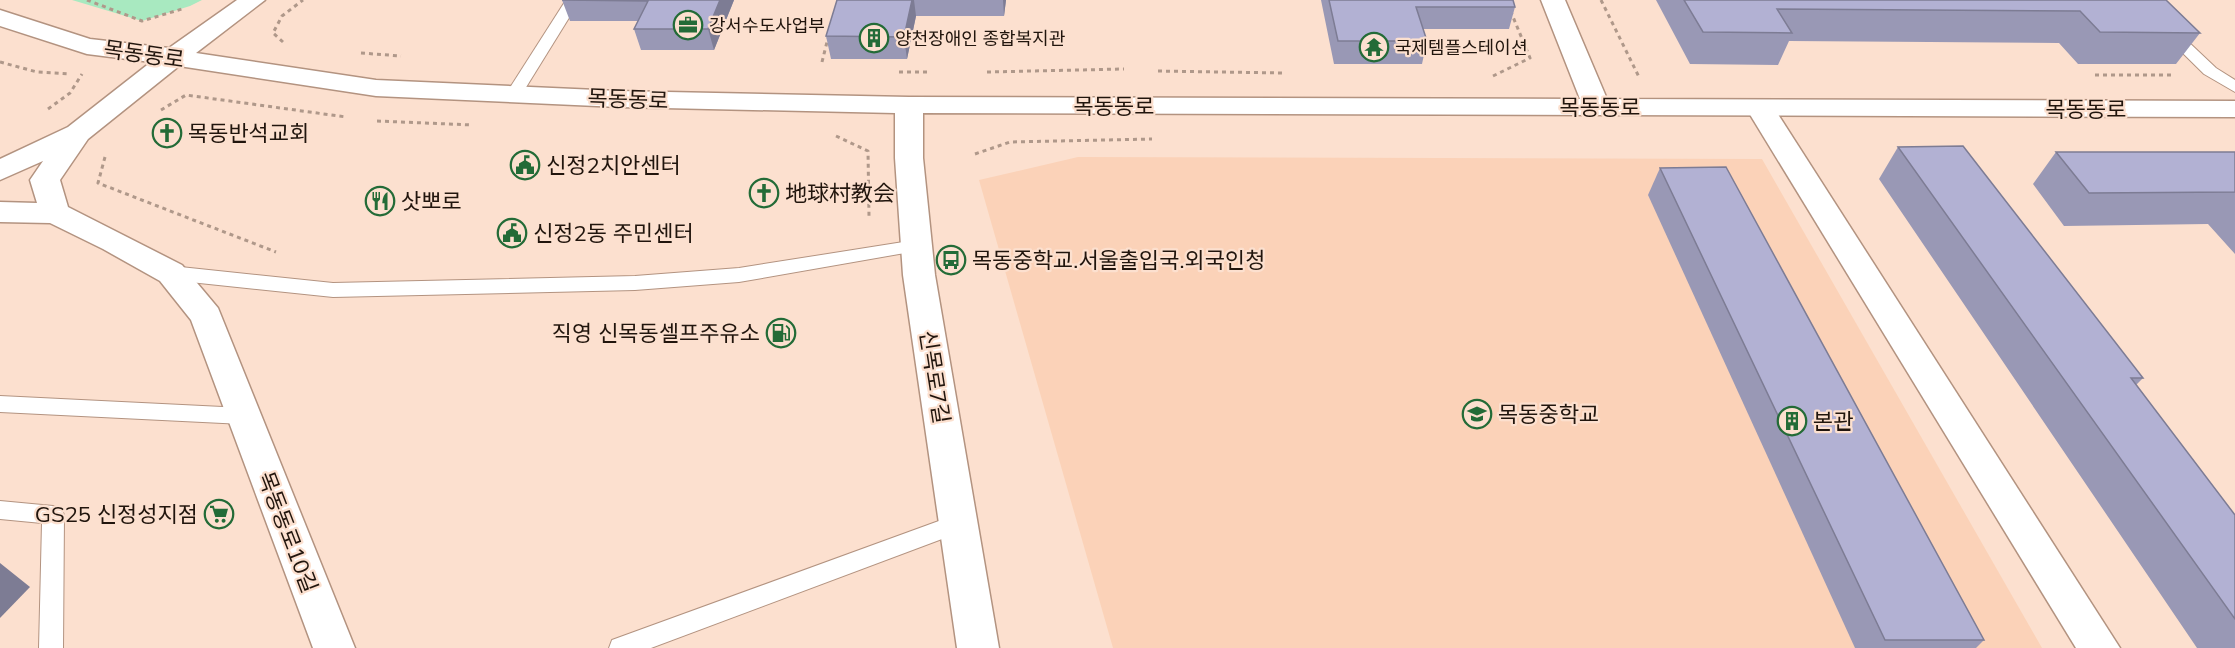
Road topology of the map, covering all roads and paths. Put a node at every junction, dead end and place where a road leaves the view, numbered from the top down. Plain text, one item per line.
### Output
1 (87, 0) edge
2 (253, 0) edge
3 (303, 0) edge
4 (573, 0) edge
5 (1553, 0) edge
6 (1601, 0) edge
7 (2136, 0) edge
8 (190, 6) dead end
9 (1510, 10) edge
10 (0, 18) edge
11 (830, 31) edge
12 (287, 46) dead end
13 (357, 52) dead end
14 (404, 56) dead end
15 (174, 57) junction
16 (822, 62) dead end
17 (76, 69) dead end
18 (1124, 69) dead end
19 (1158, 71) dead end
20 (987, 72) dead end
21 (1287, 73) dead end
22 (2216, 74) junction
23 (2086, 76) dead end
24 (1490, 77) dead end
25 (1640, 80) dead end
26 (2235, 87) edge
27 (514, 94) junction
28 (909, 105) junction
29 (1597, 107) junction
30 (1761, 108) junction
31 (2235, 109) edge
32 (159, 111) dead end
33 (44, 113) dead end
34 (349, 117) dead end
35 (372, 120) dead end
36 (476, 126) dead end
37 (825, 131) dead end
38 (78, 133) junction
39 (106, 150) dead end
40 (0, 171) edge
41 (0, 212) edge
42 (55, 213) junction
43 (869, 216) dead end
44 (916, 246) junction
45 (280, 254) dead end
46 (171, 273) junction
47 (0, 404) edge
48 (243, 416) junction
49 (0, 510) edge
50 (958, 523) junction
51 (51, 648) edge
52 (334, 648) edge
53 (621, 648) edge
54 (978, 648) edge
55 (2099, 648) edge

1 - 8 path
2 - 15 main road
3 - 12 path
4 - 27 lane
5 - 29 main road
6 - 25 path
7 - 22 lane
9 - 24 path
10 - 15 main road, 목동동로
11 - 16 path
13 - 14 path
15 - 27 main road, 목동동로
15 - 38 main road
17 - 33 path
18 - 20 path
19 - 21 path
22 - 23 path
22 - 26 lane
27 - 28 main road, 목동동로
28 - 29 main road, 목동동로
28 - 44 main road, 신목로7길
29 - 30 main road, 목동동로
30 - 31 main road, 목동동로
30 - 55 main road
32 - 34 path
35 - 36 path
37 - 43 path
38 - 40 main road
38 - 42 main road
39 - 45 path
41 - 42 main road
42 - 46 main road, 목동동로10길
44 - 46 lane
44 - 50 main road, 신목로7길
46 - 48 main road, 목동동로10길
47 - 48 lane
48 - 52 main road, 목동동로10길
49 - 51 lane
50 - 53 lane
50 - 54 main road, 신목로7길

